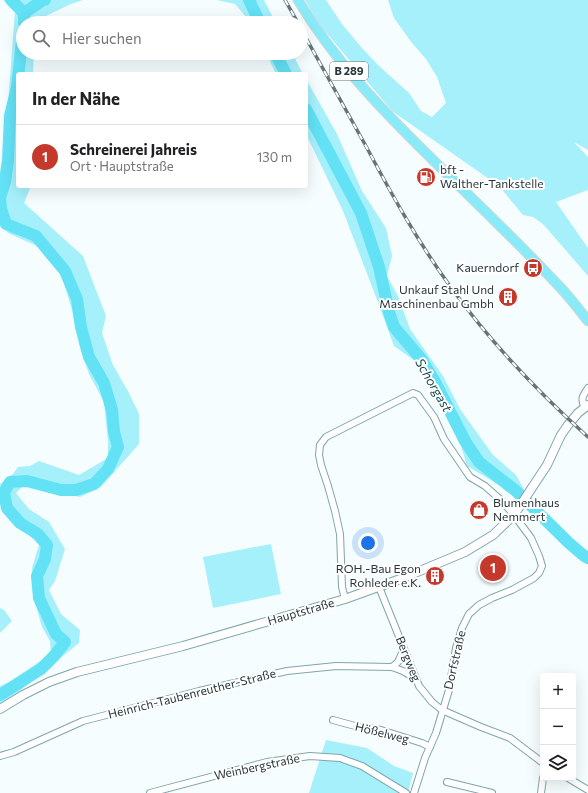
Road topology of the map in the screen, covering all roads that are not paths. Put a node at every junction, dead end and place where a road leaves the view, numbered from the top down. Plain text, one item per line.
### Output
1 (298, 0) edge
2 (588, 321) edge
3 (588, 388) edge
4 (586, 406) edge
5 (514, 515) junction
6 (379, 587) junction
7 (345, 599) junction
8 (404, 649) junction
9 (392, 667) junction
10 (416, 679) junction
11 (0, 709) edge
12 (442, 710) junction
13 (333, 720) dead end
14 (430, 747) junction
15 (0, 756) edge
16 (540, 761) edge
17 (543, 781) edge
18 (573, 781) edge
19 (447, 782) dead end
20 (588, 790) edge
21 (150, 793) edge
22 (406, 793) edge
23 (414, 793) edge
24 (492, 793) edge
25 (541, 793) edge

1 - 2 main road, B 289
3 - 4 street, Hauptstraße
4 - 5 main road, Hauptstraße
5 - 6 main road, Hauptstraße
5 - 7 street
5 - 12 street, Dorfstraße
6 - 7 main road, Hauptstraße
6 - 8 street, Bergweg
7 - 11 main road, Hauptstraße
8 - 9 street
8 - 10 street, Bergweg
9 - 10 street, Heinrich-Taubenreuther-Straße
9 - 15 street, Heinrich-Taubenreuther-Straße
10 - 12 street, Bergweg
12 - 14 street
12 - 16 street, Bergweg
13 - 14 street, Hößelweg
14 - 23 street
17 - 25 street
18 - 20 street
19 - 24 street
21 - 22 street, Weinbergstraße

